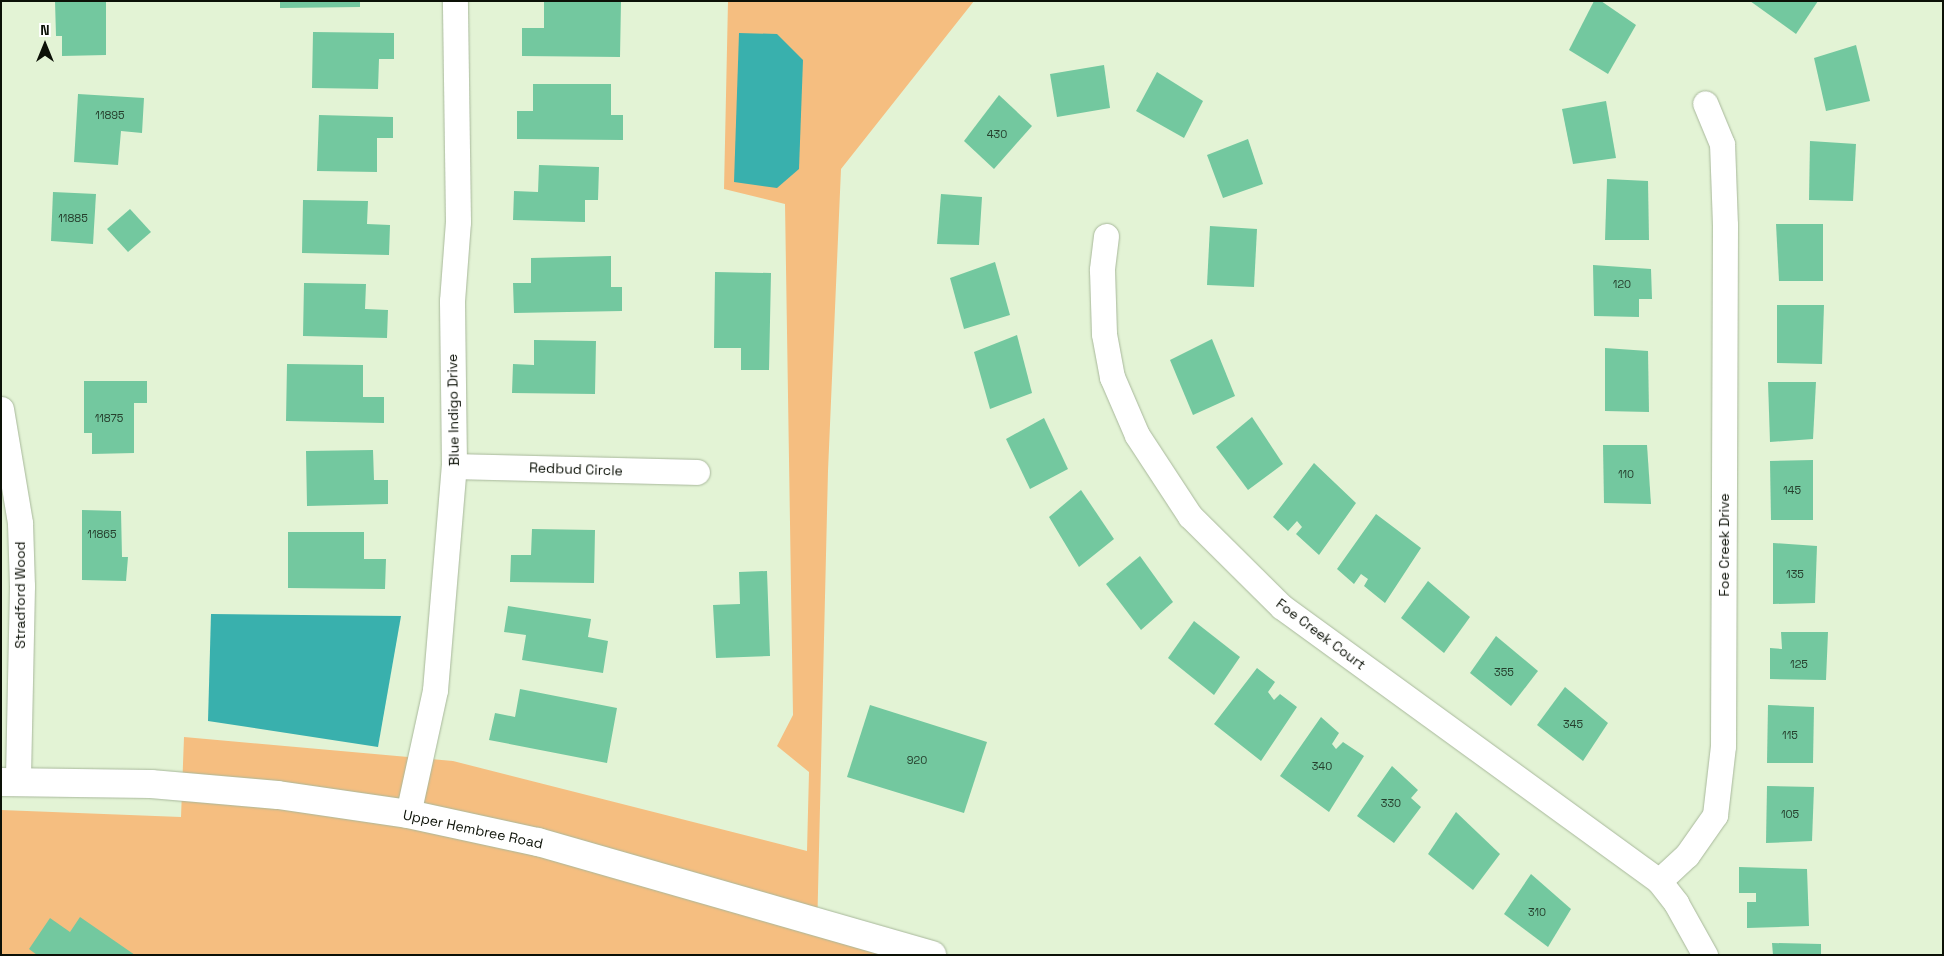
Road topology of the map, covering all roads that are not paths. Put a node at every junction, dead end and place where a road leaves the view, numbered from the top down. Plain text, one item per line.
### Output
1 (455, 1) edge
2 (1705, 103) dead end
3 (1106, 236) dead end
4 (1, 410) edge
5 (454, 466) junction
6 (697, 472) dead end
7 (10, 782) edge
8 (408, 814) junction
9 (1658, 881) junction
10 (932, 955) edge
11 (1705, 955) edge

1 - 5 street, Blue Indigo Drive
2 - 9 street, Foe Creek Drive
3 - 9 street, Foe Creek Court
4 - 7 street, Stradford Wood
5 - 6 street, Redbud Circle
5 - 8 street, Blue Indigo Drive
7 - 8 street, Upper Hembree Road
8 - 10 street, Upper Hembree Road
9 - 11 street

